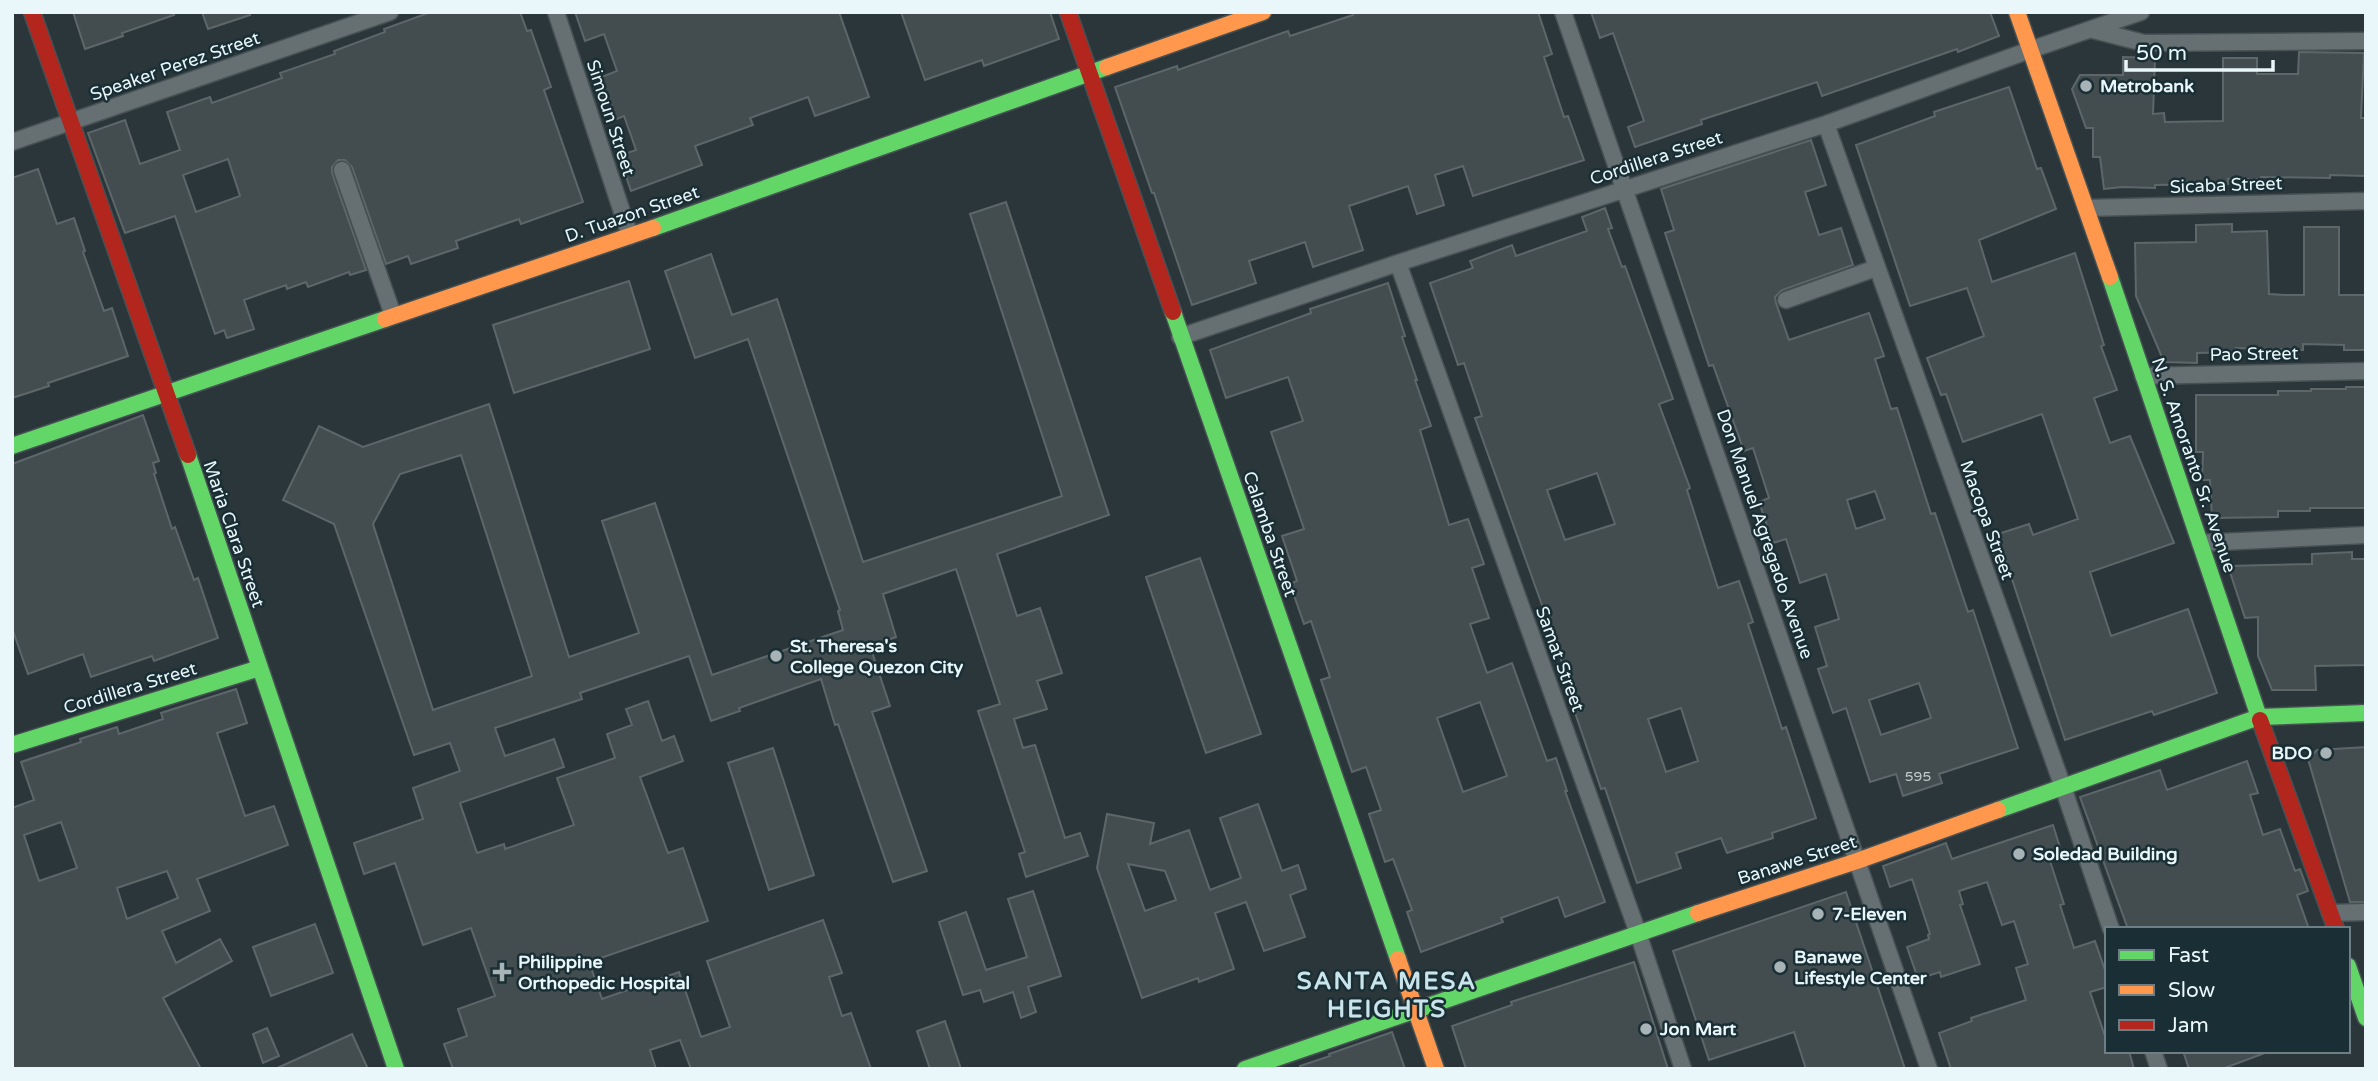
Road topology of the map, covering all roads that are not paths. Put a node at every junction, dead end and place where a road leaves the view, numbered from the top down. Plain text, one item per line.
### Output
1 (32, 12) edge
2 (390, 12) edge
3 (556, 12) edge
4 (1068, 12) edge
5 (1263, 12) edge
6 (1563, 12) edge
7 (2017, 12) edge
8 (2141, 12) edge
9 (2093, 30) junction
10 (2366, 41) edge
11 (2030, 50) junction
12 (1089, 73) junction
13 (70, 123) junction
14 (1826, 124) junction
15 (12, 142) edge
16 (342, 170) dead end
17 (1625, 188) junction
18 (2366, 201) edge
19 (2086, 208) junction
20 (630, 236) junction
21 (1398, 262) junction
22 (1877, 268) junction
23 (1787, 300) dead end
24 (393, 315) junction
25 (1180, 337) junction
26 (2366, 371) edge
27 (2143, 376) junction
28 (165, 394) junction
29 (12, 446) edge
30 (2366, 535) edge
31 (2200, 542) junction
32 (260, 668) junction
33 (2366, 713) edge
34 (2259, 718) junction
35 (12, 745) edge
36 (2063, 787) junction
37 (1857, 861) junction
38 (2366, 912) edge
39 (2333, 921) edge
40 (2110, 927) edge
41 (1638, 933) junction
42 (2350, 972) edge
43 (1416, 1011) junction
44 (2366, 1018) edge
45 (396, 1069) edge
46 (1245, 1069) edge
47 (1436, 1069) edge
48 (1684, 1069) edge
49 (1929, 1069) edge

1 - 13 street, Maria Clara Street
2 - 13 street, Speaker Perez Street
3 - 20 street, Simoun Street
4 - 12 street, Calamba Street
5 - 12 street, D. Tuazon Street
6 - 17 street, Don Manuel Agregado Avenue
7 - 11 street, N. S. Amoranto Sr. Avenue
8 - 9 street, Cordillera Street
9 - 10 street
9 - 11 street, Cordillera Street
11 - 14 street, Cordillera Street
11 - 19 street, N. S. Amoranto Sr. Avenue
12 - 20 street, D. Tuazon Street
12 - 25 street, Calamba Street
13 - 15 street, Speaker Perez Street
13 - 28 street, Maria Clara Street
14 - 17 street, Cordillera Street
14 - 22 street, Macopa Street
16 - 24 street
17 - 21 street, Cordillera Street
17 - 37 street, Don Manuel Agregado Avenue
18 - 19 street, Sicaba Street
19 - 27 street, N. S. Amoranto Sr. Avenue
20 - 24 street, D. Tuazon Street
21 - 25 street, Cordillera Street
21 - 41 street, Samat Street
22 - 23 street
22 - 36 street, Macopa Street
24 - 28 street, D. Tuazon Street
25 - 43 street, Calamba Street
26 - 27 street, Pao Street
27 - 31 street, N. S. Amoranto Sr. Avenue
28 - 29 street, D. Tuazon Street
28 - 32 street, Maria Clara Street
30 - 31 street
31 - 34 street, N. S. Amoranto Sr. Avenue
32 - 35 street, Cordillera Street
32 - 45 street, Maria Clara Street
33 - 34 street, Banawe Street
34 - 36 street, Banawe Street
34 - 39 street, N. S. Amoranto Sr. Avenue
36 - 37 street, Banawe Street
36 - 40 street, Macopa Street
37 - 41 street, Banawe Street
37 - 49 street, Don Manuel Agregado Avenue
38 - 39 street
41 - 43 street, Banawe Street
41 - 48 street, Samat Street
42 - 44 street
43 - 46 street, Banawe Street
43 - 47 street, Calamba Street

